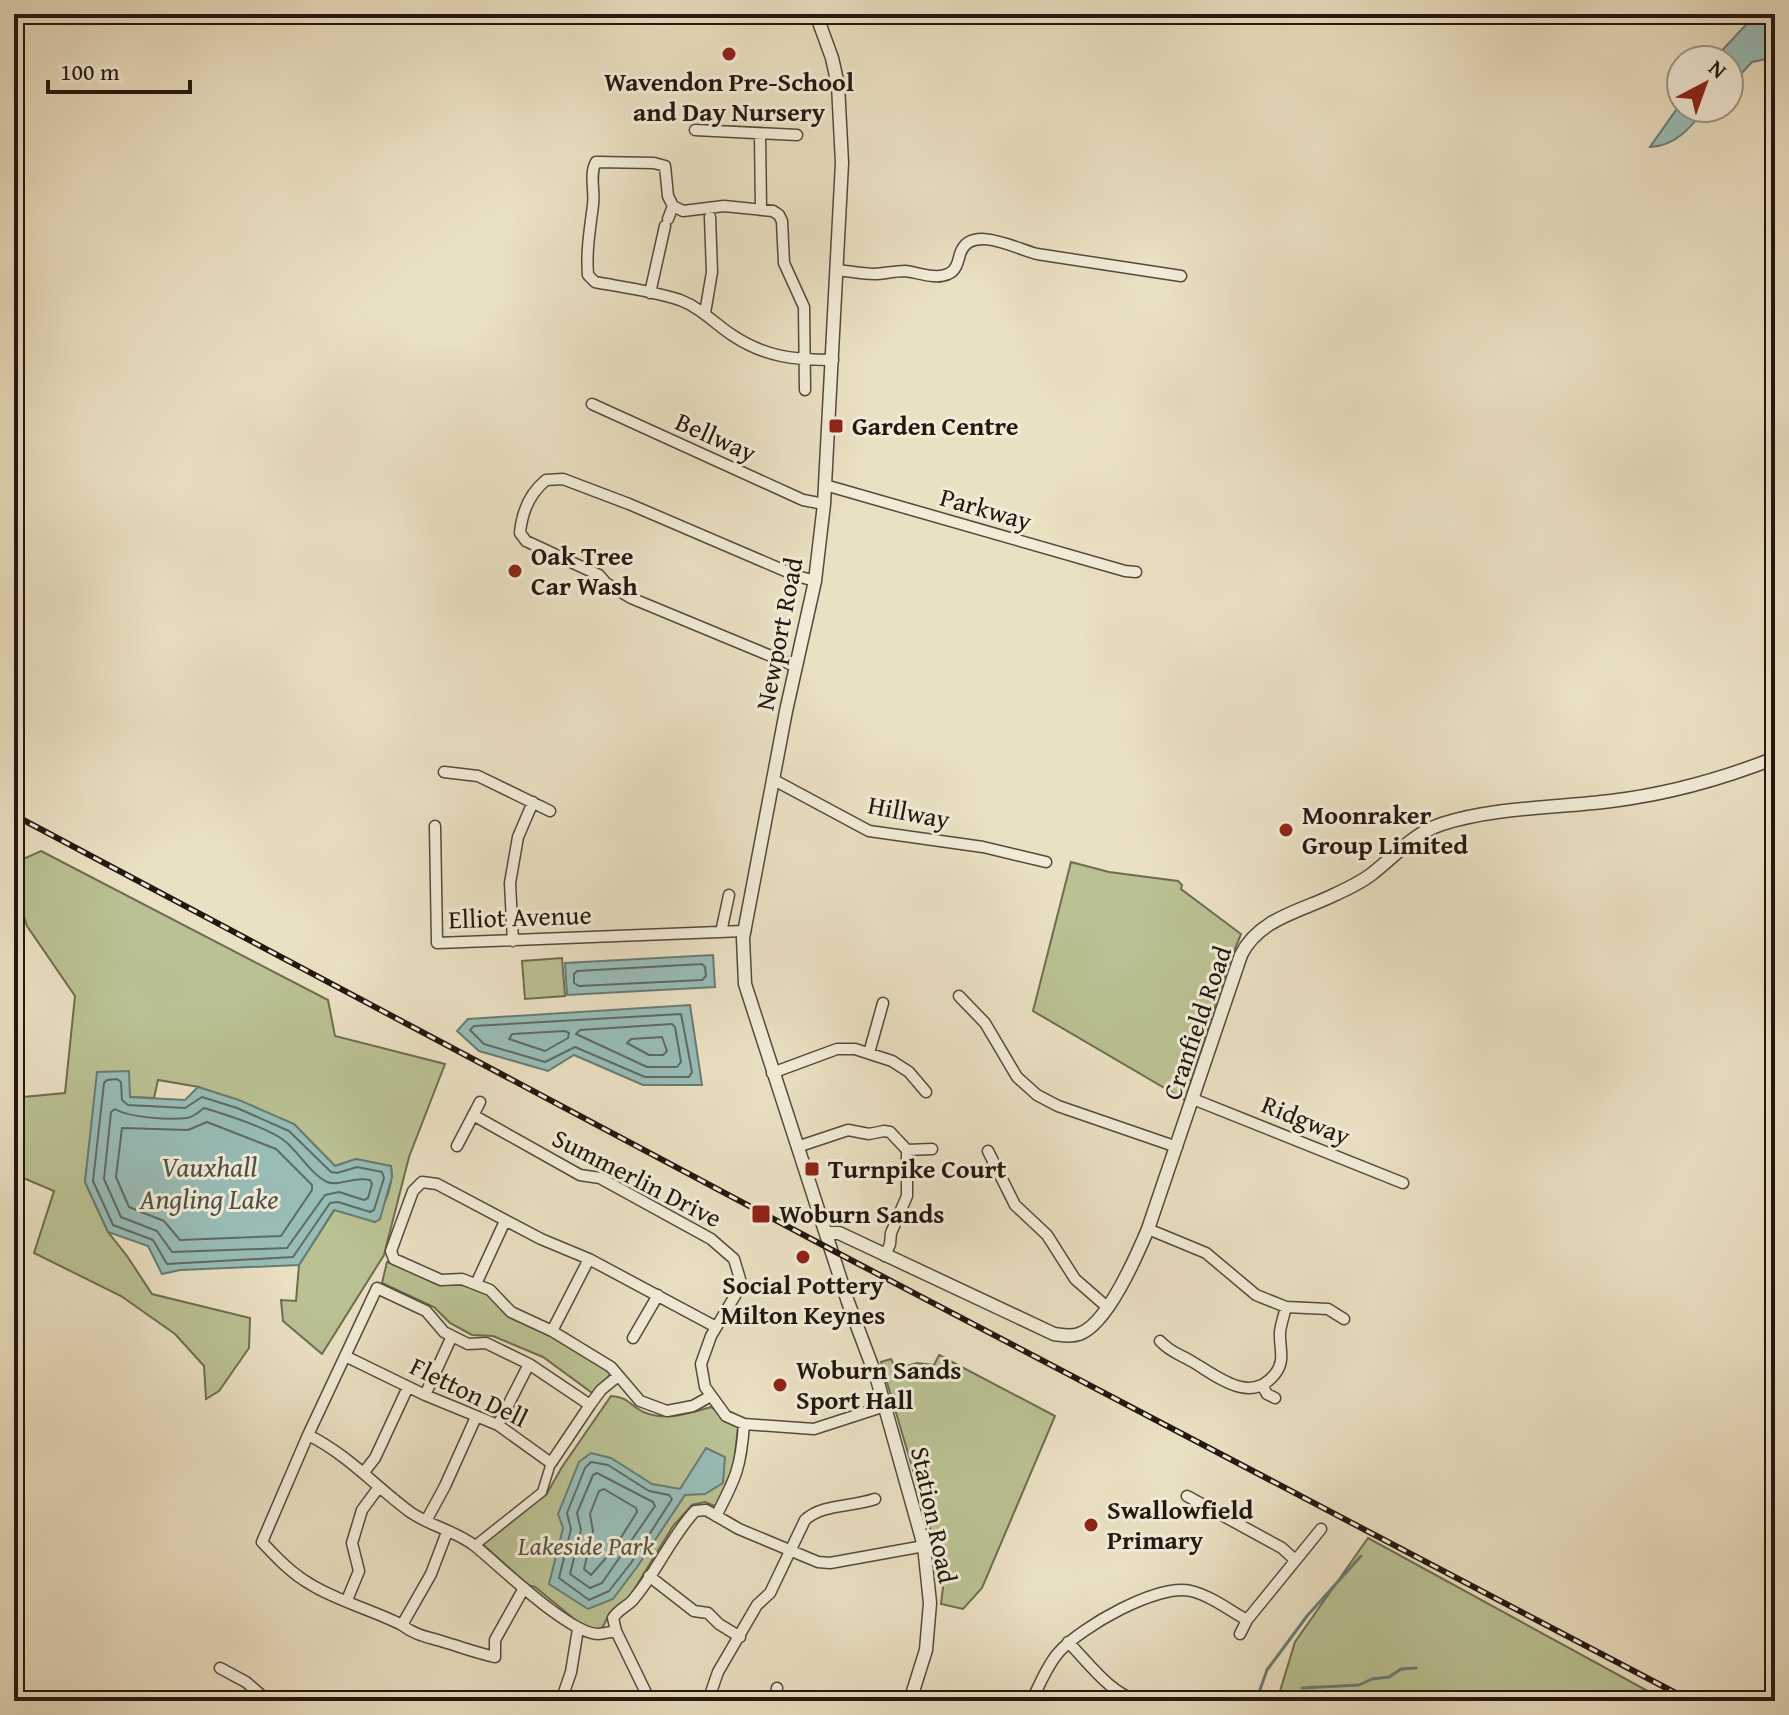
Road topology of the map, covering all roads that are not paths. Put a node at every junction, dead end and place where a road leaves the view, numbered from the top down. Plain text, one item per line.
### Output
1 (816, 14) edge
2 (695, 130) dead end
3 (760, 134) junction
4 (797, 135) dead end
5 (673, 206) junction
6 (761, 210) junction
7 (710, 217) dead end
8 (837, 270) junction
9 (1181, 276) dead end
10 (650, 293) junction
11 (705, 313) junction
12 (805, 359) junction
13 (833, 360) junction
14 (805, 390) dead end
15 (592, 404) dead end
16 (825, 485) junction
17 (824, 504) junction
18 (1136, 572) dead end
19 (815, 581) junction
20 (795, 666) junction
21 (1775, 758) edge
22 (444, 772) dead end
23 (774, 780) junction
24 (533, 802) junction
25 (550, 811) dead end
26 (435, 826) dead end
27 (1046, 862) dead end
28 (729, 895) dead end
29 (744, 931) junction
30 (721, 932) junction
31 (513, 941) junction
32 (959, 996) dead end
33 (883, 1003) dead end
34 (869, 1053) junction
35 (772, 1073) junction
36 (926, 1092) dead end
37 (1193, 1099) junction
38 (480, 1102) dead end
39 (473, 1115) junction
40 (457, 1146) dead end
41 (797, 1147) junction
42 (1177, 1147) junction
43 (932, 1149) dead end
44 (907, 1150) junction
45 (988, 1151) dead end
46 (1403, 1183) dead end
47 (505, 1221) junction
48 (1148, 1229) junction
49 (826, 1233) junction
50 (832, 1250) joint
51 (885, 1256) junction
52 (589, 1259) junction
53 (476, 1284) junction
54 (658, 1295) junction
55 (1107, 1307) junction
56 (1286, 1307) junction
57 (1344, 1319) dead end
58 (716, 1327) junction
59 (552, 1331) junction
60 (452, 1336) junction
61 (633, 1338) dead end
62 (1160, 1341) dead end
63 (345, 1356) junction
64 (529, 1364) junction
65 (618, 1376) junction
66 (1262, 1385) junction
67 (408, 1387) junction
68 (425, 1395) junction
69 (709, 1397) junction
70 (1275, 1398) dead end
71 (590, 1405) junction
72 (885, 1406) junction
73 (476, 1417) junction
74 (744, 1424) junction
75 (498, 1425) junction
76 (308, 1435) junction
77 (551, 1463) junction
78 (364, 1472) junction
79 (379, 1487) junction
80 (1187, 1496) dead end
81 (875, 1499) dead end
82 (716, 1516) junction
83 (426, 1521) junction
84 (1321, 1529) dead end
85 (447, 1532) junction
86 (474, 1546) junction
87 (924, 1546) junction
88 (789, 1550) junction
89 (1295, 1560) junction
90 (649, 1576) junction
91 (524, 1588) junction
92 (347, 1600) junction
93 (1247, 1620) junction
94 (402, 1625) junction
95 (578, 1629) junction
96 (616, 1631) junction
97 (1240, 1634) dead end
98 (740, 1637) junction
99 (1068, 1642) junction
100 (220, 1668) dead end
101 (777, 1688) dead end
102 (268, 1701) edge
103 (561, 1701) edge
104 (650, 1701) edge
105 (708, 1701) edge
106 (775, 1701) edge
107 (910, 1701) edge
108 (1031, 1701) edge
109 (1139, 1701) edge

1 - 8 street, Newport Road
2 - 3 street
3 - 4 street
3 - 6 street
5 - 6 street
5 - 10 street
5 - 10 street
6 - 12 street
7 - 11 street
8 - 9 street
8 - 13 street, Newport Road
10 - 11 street
11 - 12 street
12 - 13 street
12 - 14 street
13 - 16 street, Newport Road
15 - 17 street, Bellway
16 - 17 street, Newport Road
16 - 18 street, Parkway
17 - 19 street, Newport Road
19 - 20 street, Newport Road
19 - 20 street
20 - 23 street, Newport Road
21 - 37 street, Cranfield Road
22 - 24 street
23 - 27 street, Hillway
23 - 29 street, Newport Road
24 - 25 street
24 - 31 street
26 - 31 street, Elliot Avenue
28 - 30 street
29 - 30 street, Elliot Avenue
29 - 35 street, Newport Road
30 - 31 street, Elliot Avenue
32 - 42 street
33 - 34 street
34 - 35 street
34 - 36 street
35 - 41 street, Newport Road
37 - 42 street, Cranfield Road
37 - 46 street, Ridgway
38 - 39 street
39 - 40 street
39 - 58 street, Summerlin Drive
41 - 44 street
41 - 49 street, Newport Road
42 - 48 street, Cranfield Road
43 - 44 street
44 - 51 street
45 - 55 street
47 - 52 street
47 - 53 street
47 - 53 street
48 - 55 street, Cranfield Road
48 - 56 street
49 - 50 street, Newport Road
49 - 51 street, Cranfield Road
50 - 72 street, Station Road
51 - 55 street, Cranfield Road
52 - 54 street
52 - 59 street
53 - 59 street
54 - 58 street
54 - 61 street
56 - 57 street
56 - 66 street
58 - 69 street, Summerlin Drive
59 - 65 street
60 - 63 street
60 - 64 street
60 - 68 street
62 - 66 street
63 - 67 street, Fletton Dell
63 - 76 street
64 - 71 street
64 - 75 street
65 - 69 street
65 - 71 street
66 - 70 street
67 - 68 street, Fletton Dell
67 - 78 street
68 - 73 street, Fletton Dell
69 - 74 street
71 - 77 street
72 - 74 street
72 - 87 street, Station Road
73 - 75 street, Fletton Dell
73 - 83 street
74 - 82 street
75 - 77 street, Fletton Dell
76 - 78 street
76 - 92 street
77 - 86 street
78 - 79 street
79 - 83 street
79 - 92 street
80 - 89 street
81 - 88 street
82 - 88 street
82 - 90 street
83 - 85 street
84 - 89 street
85 - 86 street
85 - 94 street
86 - 91 street
87 - 88 street
87 - 107 street, Station Road
88 - 98 street
89 - 93 street
90 - 96 street
90 - 98 street
91 - 94 street
91 - 95 street
92 - 94 street
93 - 97 street
93 - 99 street
95 - 96 street
95 - 103 street
96 - 104 street
98 - 105 street
99 - 108 street
99 - 109 street
100 - 102 street
101 - 106 street

